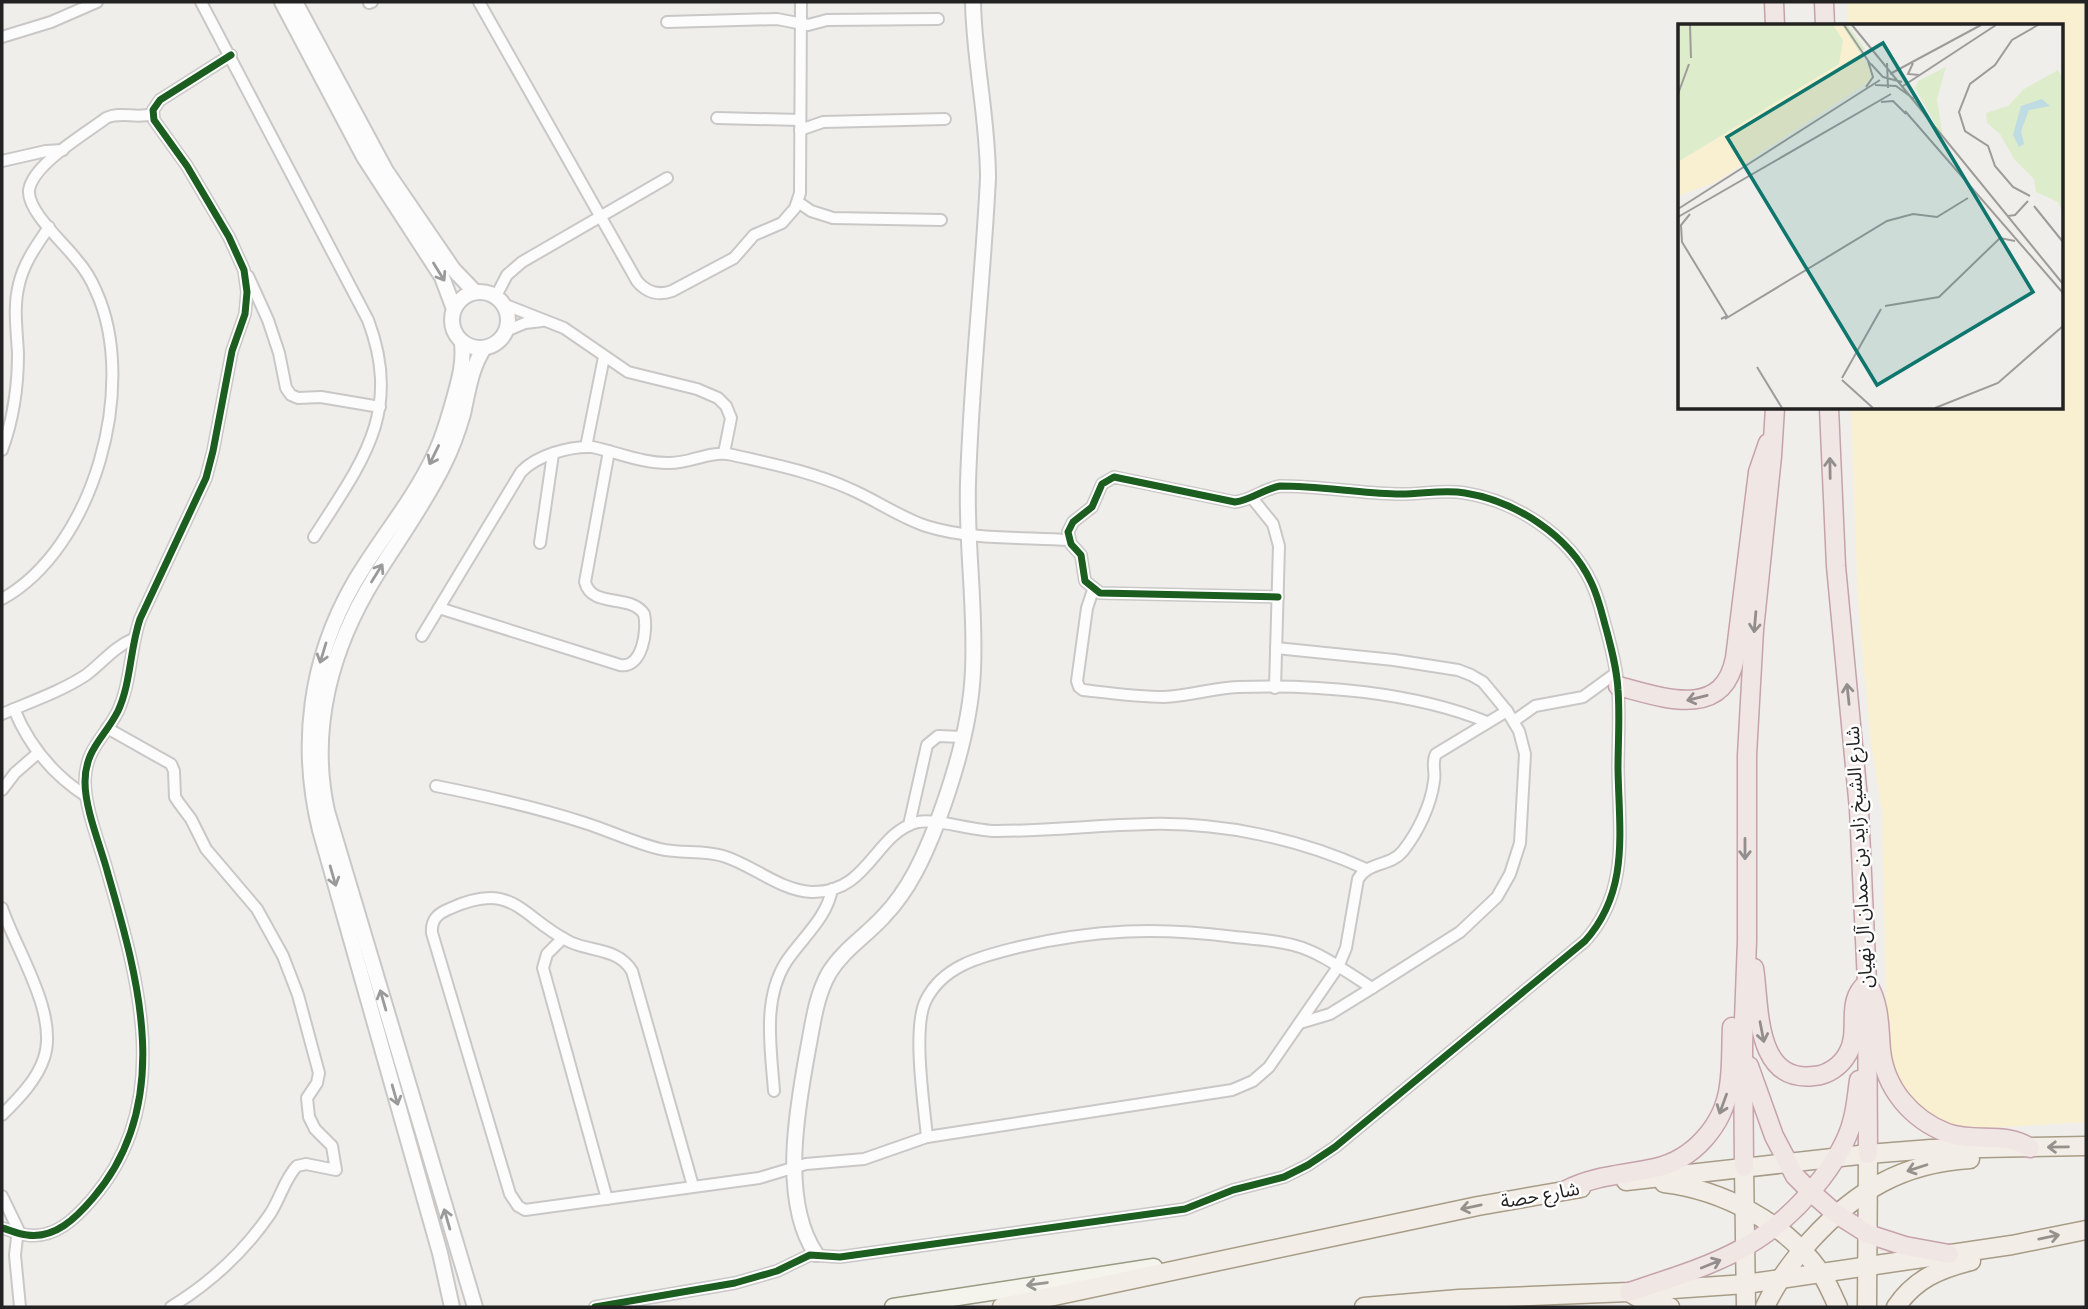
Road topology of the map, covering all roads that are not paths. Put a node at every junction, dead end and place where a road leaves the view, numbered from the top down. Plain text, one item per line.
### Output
1 (97, 2) edge
2 (201, 2) edge
3 (282, 2) edge
4 (295, 2) edge
5 (480, 2) edge
6 (801, 2) edge
7 (973, 2) edge
8 (1768, 2) edge
9 (1774, 2) edge
10 (1824, 2) edge
11 (938, 19) dead end
12 (667, 22) dead end
13 (801, 24) junction
14 (1768, 24) edge
15 (1774, 24) edge
16 (1825, 24) edge
17 (2, 37) edge
18 (231, 55) junction
19 (152, 114) junction
20 (717, 118) dead end
21 (945, 120) dead end
22 (800, 125) junction
23 (63, 150) junction
24 (2, 161) edge
25 (667, 178) dead end
26 (798, 202) junction
27 (600, 216) junction
28 (942, 220) dead end
29 (49, 227) junction
30 (244, 270) junction
31 (475, 292) junction
32 (499, 300) junction
33 (454, 309) junction
34 (545, 321) junction
35 (506, 331) junction
36 (462, 343) junction
37 (484, 348) junction
38 (604, 357) junction
39 (380, 407) junction
40 (1775, 410) edge
41 (1829, 410) edge
42 (1773, 435) junction
43 (586, 447) junction
44 (2, 450) edge
45 (609, 451) junction
46 (724, 453) junction
47 (553, 454) junction
48 (1252, 498) junction
49 (968, 534) junction
50 (314, 537) dead end
51 (1069, 540) junction
52 (540, 543) dead end
53 (1093, 590) junction
54 (1278, 597) junction
55 (2, 599) edge
56 (439, 608) junction
57 (422, 636) dead end
58 (133, 639) junction
59 (1276, 648) junction
60 (1617, 680) junction
61 (1275, 688) junction
62 (14, 709) junction
63 (1507, 711) junction
64 (2, 714) edge
65 (1514, 721) junction
66 (1487, 722) junction
67 (107, 728) junction
68 (962, 737) junction
69 (38, 753) junction
70 (436, 786) dead end
71 (2, 790) edge
72 (86, 796) junction
73 (937, 822) junction
74 (909, 825) junction
75 (1366, 869) junction
76 (832, 889) junction
77 (2, 908) edge
78 (563, 937) junction
79 (1746, 942) junction
80 (1338, 967) junction
81 (1867, 983) junction
82 (1372, 988) junction
83 (1300, 1023) junction
84 (1867, 1031) junction
85 (1743, 1046) junction
86 (774, 1091) dead end
87 (2, 1115) edge
88 (927, 1137) junction
89 (2086, 1146) edge
90 (2030, 1148) junction
91 (1868, 1154) junction
92 (1836, 1156) junction
93 (1786, 1161) junction
94 (795, 1167) junction
95 (1744, 1167) junction
96 (1635, 1180) junction
97 (693, 1186) junction
98 (1566, 1190) junction
99 (1869, 1191) junction
100 (1811, 1192) junction
101 (2, 1196) edge
102 (607, 1199) junction
103 (1746, 1209) junction
104 (1835, 1213) junction
105 (2, 1228) edge
106 (1776, 1228) junction
107 (2086, 1230) edge
108 (18, 1233) junction
109 (1868, 1234) junction
110 (2012, 1245) junction
111 (1746, 1248) junction
112 (456, 1249) junction
113 (1274, 1250) junction
114 (1801, 1251) junction
115 (440, 1253) junction
116 (816, 1254) junction
117 (1949, 1254) junction
118 (15, 1265) junction
119 (1868, 1266) junction
120 (2, 1268) edge
121 (1820, 1273) junction
122 (464, 1274) junction
123 (1781, 1279) junction
124 (1746, 1284) junction
125 (1629, 1292) junction
126 (20, 1307) edge
127 (171, 1307) edge
128 (452, 1307) edge
129 (467, 1307) edge
130 (475, 1307) edge
131 (595, 1307) edge
132 (893, 1307) edge
133 (1002, 1307) edge
134 (1364, 1307) edge
135 (1670, 1307) edge
136 (1746, 1307) edge
137 (1765, 1307) edge
138 (1838, 1307) edge
139 (1867, 1307) edge
140 (1896, 1307) edge

1 - 17 street
2 - 18 street
3 -> 33 street
4 - 31 street
5 - 27 street
6 - 13 street
7 - 49 street
8 - 14 street
9 - 15 highway
10 - 16 highway
11 - 13 street
12 - 13 street
13 - 22 street
18 - 19 street
18 - 39 street
19 - 23 street
19 - 30 street
20 - 22 street
21 - 22 street
22 - 26 street
23 - 24 street
23 - 29 street
25 - 27 street
26 - 27 street
26 - 28 street
27 - 32 street
29 - 44 street
29 - 55 street
30 - 39 street
30 - 58 street
31 - 32 street
31 - 33 street
32 - 34 street
32 - 35 street
33 - 36 street
34 - 35 street
34 - 38 street
35 - 37 street
36 - 37 street
36 -> 115 street
112 -> 37 street
38 - 43 street
38 - 46 street
39 - 50 street
40 - 42 highway
81 -> 41 highway, شارع الشيخ زايد بن حمدان آل نهيان
42 -> 60 highway
42 -> 79 highway
43 - 45 street
43 - 47 street
45 - 46 street
45 - 56 street
46 - 49 street
47 - 52 street
47 - 56 street
48 - 51 street
48 - 54 street
48 - 60 street
49 - 51 street
49 - 68 street
51 - 53 street
53 - 54 street
53 - 61 street
54 - 59 street
56 - 57 street
58 - 62 street
58 - 67 street
59 - 61 street
59 - 63 street
60 - 65 street
60 - 116 street
61 - 66 street
62 - 64 street
62 - 69 street
63 - 65 street
63 - 66 street
65 - 82 street
66 - 75 street
67 - 72 street
67 - 127 street
68 - 73 street
68 - 74 street
69 - 71 street
69 - 72 street
70 - 76 street
72 - 108 street
73 - 74 street
73 - 75 street
73 - 94 street
74 - 76 street
75 - 80 street
76 - 86 street
77 - 87 street
78 - 97 street
78 - 102 street
78 - 102 street
79 -> 81 highway
79 - 85 highway
79 -> 98 highway
80 - 82 street
80 - 83 street
80 - 88 street
81 - 84 highway, شارع الشيخ زايد بن حمدان آل نهيان
81 - 90 highway
82 - 83 street
83 - 88 street
84 - 91 highway, شارع الشيخ زايد بن حمدان آل نهيان
84 - 92 highway
85 - 93 highway
85 - 95 highway
88 - 94 street
89 -> 90 main road, شارع حصة
90 - 91 main road, شارع حصة
90 -> 99 main road
91 - 92 main road, شارع حصة
91 - 99 main road, شارع الشيخ زايد بن حمدان آل نهيان
92 - 93 main road, شارع حصة
92 - 100 highway
93 - 95 main road, شارع حصة
93 - 100 highway
94 - 97 street
94 - 116 street
95 - 96 main road, شارع حصة
95 - 103 main road
96 - 98 main road, شارع حصة
96 - 103 main road
97 - 102 street
98 -> 113 main road, شارع حصة
99 - 104 main road
99 - 109 main road, شارع الشيخ زايد بن حمدان آل نهيان
100 - 104 highway
100 - 106 highway
101 - 108 street
103 - 106 main road
103 - 111 main road
104 - 109 highway
104 - 114 main road
105 - 108 street
106 - 111 highway
106 - 114 main road
110 -> 107 main road
108 - 118 street
109 - 117 highway
109 - 119 main road, شارع الشيخ زايد بن حمدان آل نهيان
110 - 117 main road
110 - 140 main road
111 - 124 main road
125 -> 111 highway
112 - 115 street
112 - 122 street
113 -> 132 main road
113 - 133 main road, شارع حصة
114 - 121 main road
114 - 123 main road
115 - 128 street
116 - 131 street
117 - 119 main road
118 - 120 street
118 - 126 street
119 - 121 main road
119 - 139 main road, شارع الشيخ زايد بن حمدان آل نهيان
121 - 123 main road
121 - 138 main road
122 - 129 street
122 - 130 street
123 - 124 main road
123 - 137 main road
124 - 125 main road
124 - 136 main road
125 - 134 main road
125 - 135 main road

